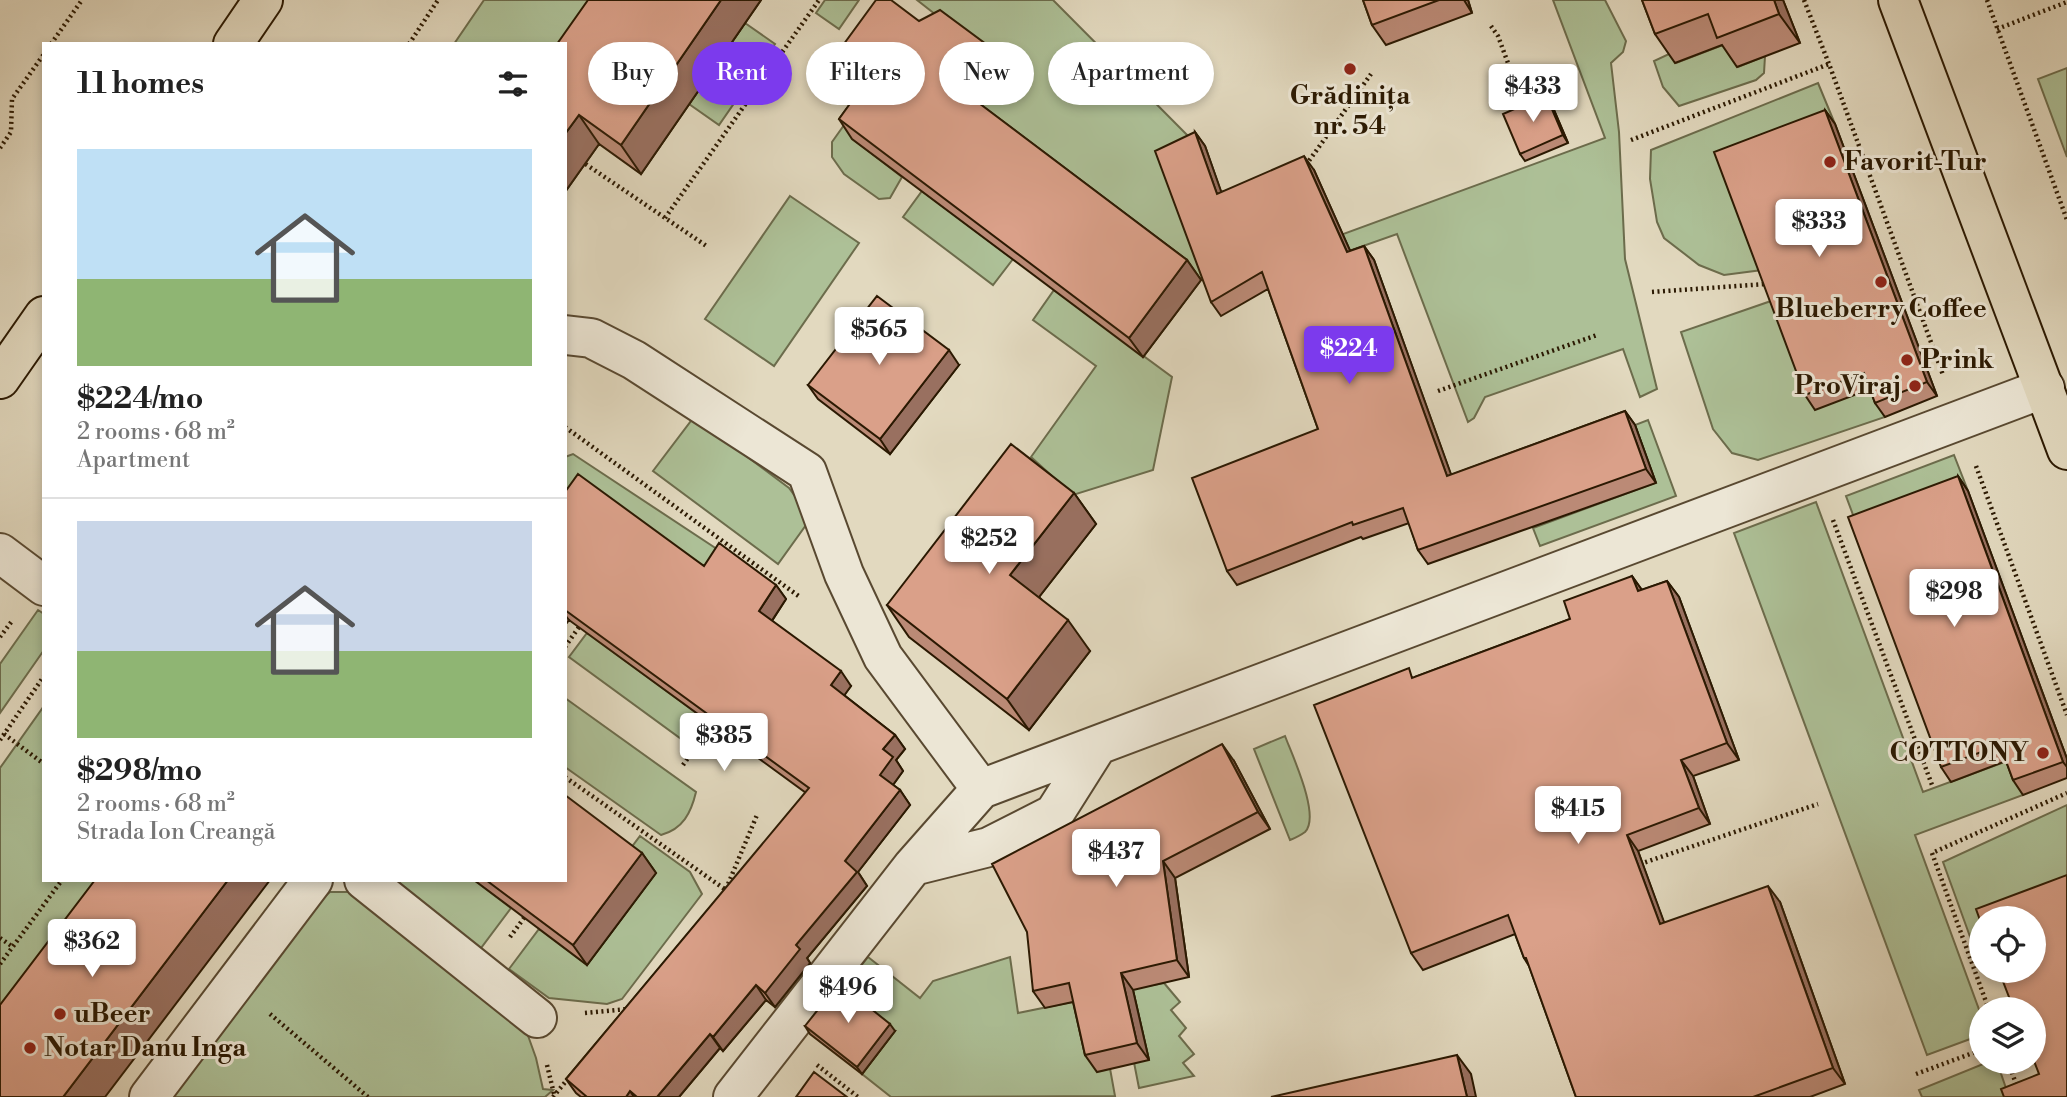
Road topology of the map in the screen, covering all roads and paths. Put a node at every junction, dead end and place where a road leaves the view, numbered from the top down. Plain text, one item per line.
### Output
1 (82, 0) edge
2 (263, 0) edge
3 (438, 0) edge
4 (819, 0) edge
5 (1804, 0) edge
6 (1898, 0) edge
7 (1987, 0) edge
8 (2067, 2) edge
9 (1491, 26) dead end
10 (1997, 29) junction
11 (52, 42) edge
12 (234, 42) edge
13 (410, 42) edge
14 (42, 57) edge
15 (1829, 64) junction
16 (1371, 74) dead end
17 (1527, 114) edge
18 (1631, 140) dead end
19 (0, 148) edge
20 (576, 158) edge
21 (1306, 165) edge
22 (665, 218) junction
23 (2067, 220) edge
24 (708, 247) dead end
25 (1768, 284) edge
26 (1652, 292) dead end
27 (42, 319) edge
28 (567, 335) edge
29 (1597, 335) dead end
30 (0, 379) edge
31 (2045, 388) junction
32 (1438, 391) dead end
33 (1960, 421) junction
34 (567, 428) edge
35 (2067, 450) edge
36 (1816, 474) junction
37 (0, 553) edge
38 (42, 584) edge
39 (806, 602) dead end
40 (579, 627) edge
41 (567, 644) edge
42 (42, 680) edge
43 (2067, 715) edge
44 (712, 724) edge
45 (4, 734) junction
46 (0, 740) edge
47 (1097, 746) junction
48 (42, 762) edge
49 (682, 765) dead end
50 (567, 777) edge
51 (1932, 785) dead end
52 (981, 789) junction
53 (2067, 793) edge
54 (1818, 804) dead end
55 (757, 815) dead end
56 (914, 866) junction
57 (1629, 868) edge
58 (61, 882) edge
59 (311, 882) edge
60 (367, 882) edge
61 (726, 890) junction
62 (718, 900) edge
63 (0, 938) edge
64 (13, 947) junction
65 (0, 964) edge
66 (234, 984) junction
67 (1984, 997) edge
68 (635, 999) edge
69 (537, 1018) dead end
70 (618, 1018) edge
71 (1969, 1054) edge
72 (578, 1066) edge
73 (1916, 1074) dead end
74 (2012, 1074) edge
75 (149, 1097) edge
76 (369, 1097) edge
77 (553, 1097) edge
78 (733, 1097) edge
79 (2021, 1097) edge

1 - 11 path
2 - 12 main road
3 - 13 path
4 - 22 path
5 - 15 path
6 - 31 main road
7 - 10 path
8 - 10 path
9 - 17 path
10 - 23 path
14 - 19 path
15 - 18 path
15 - 33 path
16 - 21 path
20 - 22 path
22 - 24 path
25 - 26 path
27 - 30 main road
28 - 52 lane
29 - 32 path
31 - 33 lane
31 - 35 main road
33 - 36 lane
33 - 43 path
34 - 39 path
36 - 47 lane
36 - 51 path
37 - 38 lane
40 - 41 path
42 - 45 path
44 - 49 path
45 - 46 path
45 - 48 path
47 - 52 lane
47 - 56 lane
50 - 61 path
52 - 56 lane
53 - 67 path
54 - 57 path
55 - 61 path
56 - 78 lane
58 - 64 path
59 - 66 lane
60 - 69 lane
61 - 62 path
63 - 64 path
64 - 65 path
66 - 75 lane
66 - 76 path
68 - 70 path
71 - 73 path
72 - 77 path
74 - 79 path

